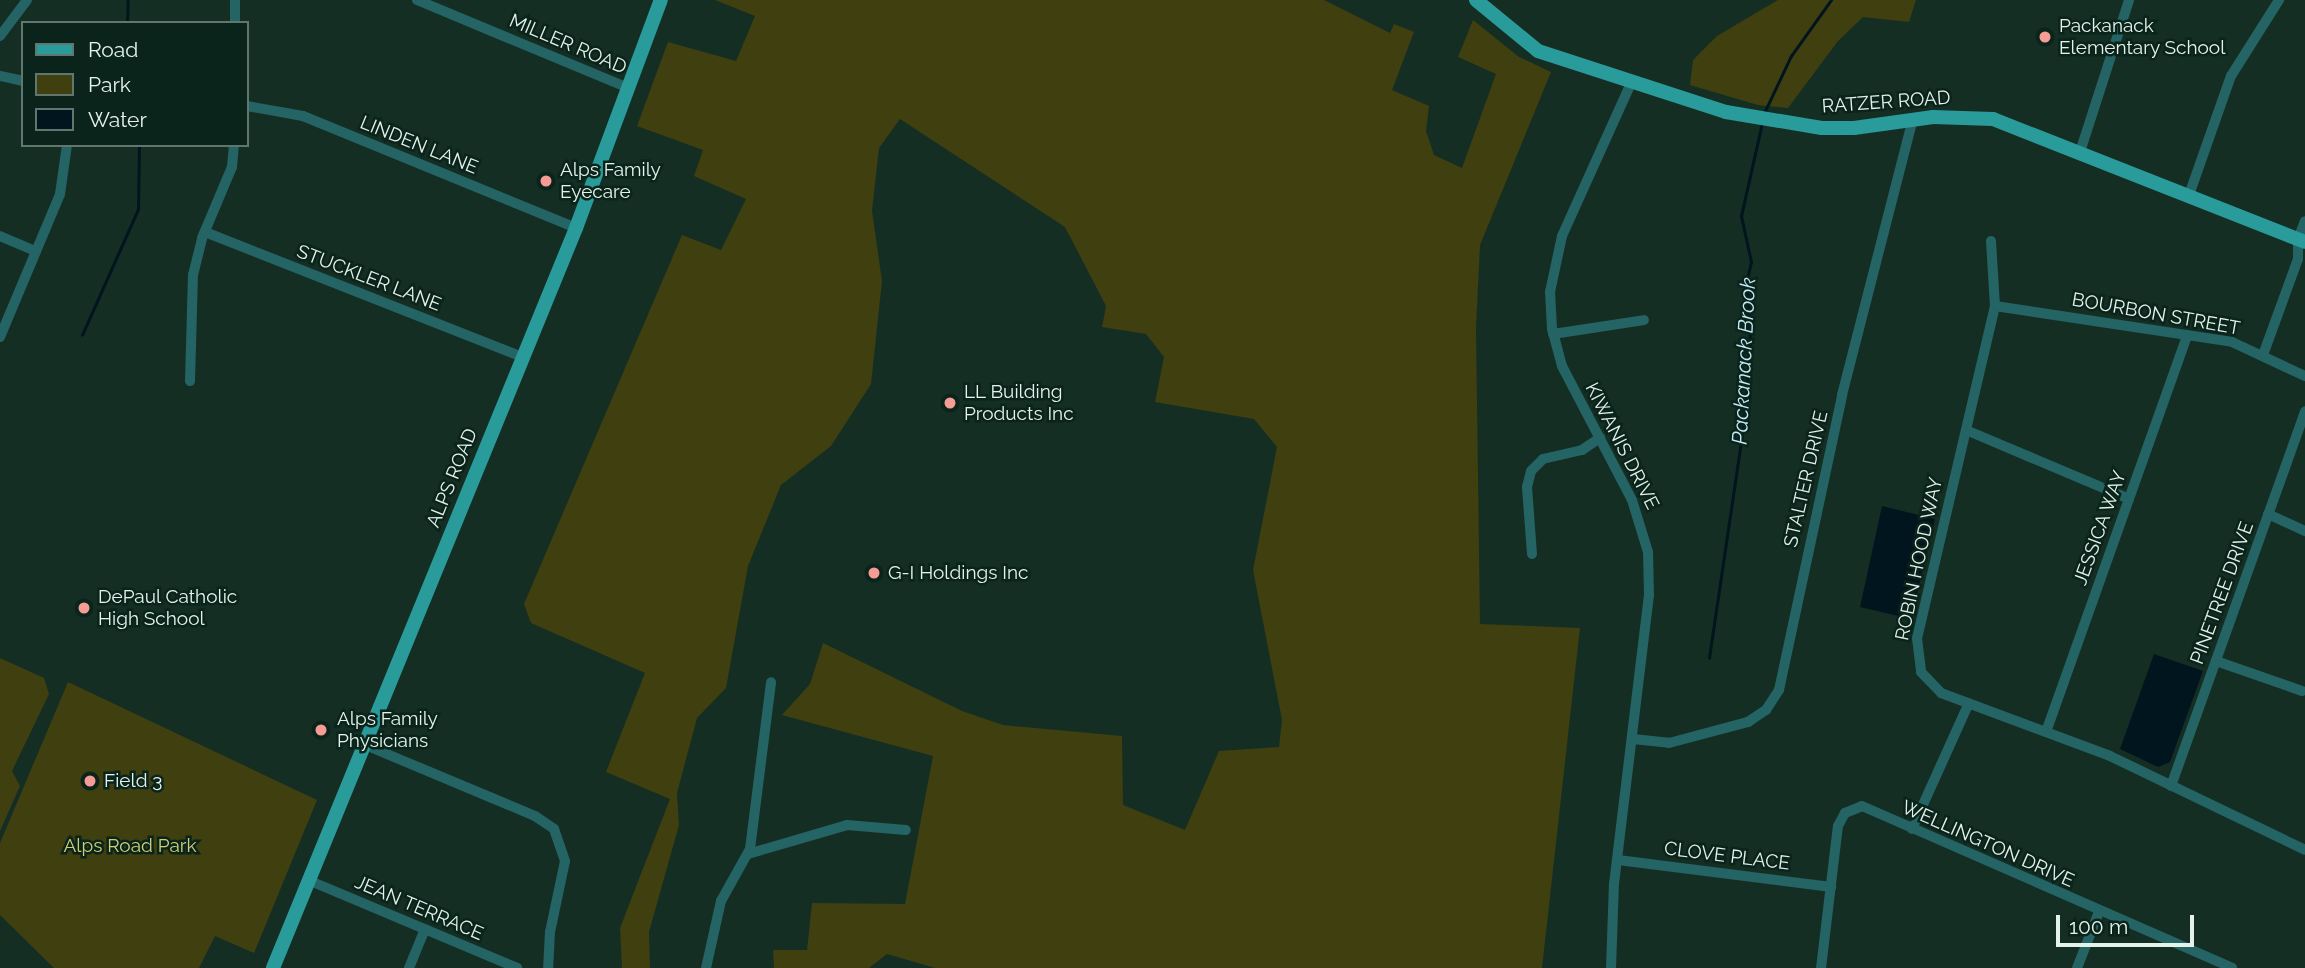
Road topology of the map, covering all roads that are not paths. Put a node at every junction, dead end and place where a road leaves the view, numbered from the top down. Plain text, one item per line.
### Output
1 (27, 0) edge
2 (235, 0) edge
3 (417, 0) edge
4 (661, 0) edge
5 (1476, 0) edge
6 (2129, 0) edge
7 (2280, 0) edge
8 (235, 21) edge
9 (0, 36) edge
10 (0, 76) edge
11 (21, 81) edge
12 (1631, 83) junction
13 (628, 88) junction
14 (248, 106) edge
15 (1913, 119) junction
16 (66, 147) edge
17 (234, 147) edge
18 (2080, 152) junction
19 (2189, 195) junction
20 (2305, 221) edge
21 (576, 228) junction
22 (205, 232) junction
23 (0, 236) edge
24 (1991, 241) dead end
25 (2301, 241) edge
26 (36, 251) junction
27 (1995, 306) junction
28 (1644, 320) dead end
29 (1553, 334) junction
30 (2187, 335) junction
31 (0, 337) edge
32 (2263, 355) junction
33 (522, 358) junction
34 (2305, 376) edge
35 (191, 381) dead end
36 (2305, 411) edge
37 (1966, 430) junction
38 (1600, 438) junction
39 (2129, 499) junction
40 (2268, 514) junction
41 (2305, 531) edge
42 (1532, 554) dead end
43 (2216, 660) junction
44 (771, 682) dead end
45 (2302, 691) dead end
46 (1969, 704) junction
47 (2046, 732) junction
48 (1633, 739) junction
49 (363, 744) junction
50 (2171, 786) junction
51 (1912, 829) junction
52 (906, 830) dead end
53 (2305, 850) edge
54 (748, 854) junction
55 (1618, 860) junction
56 (308, 880) junction
57 (1831, 887) junction
58 (2099, 912) junction
59 (425, 929) junction
60 (273, 968) edge
61 (409, 968) edge
62 (517, 968) edge
63 (548, 968) edge
64 (706, 968) edge
65 (1611, 968) edge
66 (1821, 968) edge
67 (2077, 968) edge
68 (2232, 968) edge

1 - 9 street
2 - 8 street
3 - 13 street, MILLER ROAD
4 - 13 main road, ALPS ROAD
5 - 12 main road, RATZER ROAD
6 - 18 street
7 - 19 street
10 - 11 street
12 - 15 main road, RATZER ROAD
12 - 29 street, KIWANIS DRIVE
13 - 21 main road, ALPS ROAD
14 - 21 street, LINDEN LANE
15 - 18 main road, RATZER ROAD
15 - 48 street, STALTER DRIVE
16 - 26 street
17 - 22 street
18 - 19 main road, RATZER ROAD
19 - 25 main road, RATZER ROAD
20 - 25 street
21 - 33 main road, ALPS ROAD
22 - 33 street, STUCKLER LANE
22 - 35 street
23 - 26 street
24 - 27 street, ROBIN HOOD WAY
25 - 32 street
26 - 31 street
27 - 30 street, BOURBON STREET
27 - 37 street, ROBIN HOOD WAY
28 - 29 street
29 - 38 street, KIWANIS DRIVE
30 - 32 street, BOURBON STREET
30 - 39 street, JESSICA WAY
32 - 34 street, BOURBON STREET
33 - 49 main road, ALPS ROAD
36 - 40 street, PINETREE DRIVE
37 - 39 street
37 - 46 street, ROBIN HOOD WAY
38 - 42 street
38 - 48 street, KIWANIS DRIVE
39 - 47 street, JESSICA WAY
40 - 41 street
40 - 43 street, PINETREE DRIVE
43 - 45 street
43 - 50 street, PINETREE DRIVE
44 - 54 street
46 - 47 street, ROBIN HOOD WAY
46 - 51 street
47 - 50 street, ROBIN HOOD WAY
48 - 55 street, KIWANIS DRIVE
49 - 56 main road, ALPS ROAD
49 - 63 street
50 - 53 street, ROBIN HOOD WAY
51 - 57 street, WELLINGTON DRIVE
51 - 58 street, WELLINGTON DRIVE
52 - 54 street
54 - 64 street
55 - 57 street, CLOVE PLACE
55 - 65 street, KIWANIS DRIVE
56 - 59 street, JEAN TERRACE
56 - 60 main road, ALPS ROAD
57 - 66 street
58 - 67 street
58 - 68 street, WELLINGTON DRIVE
59 - 61 street
59 - 62 street, JEAN TERRACE

